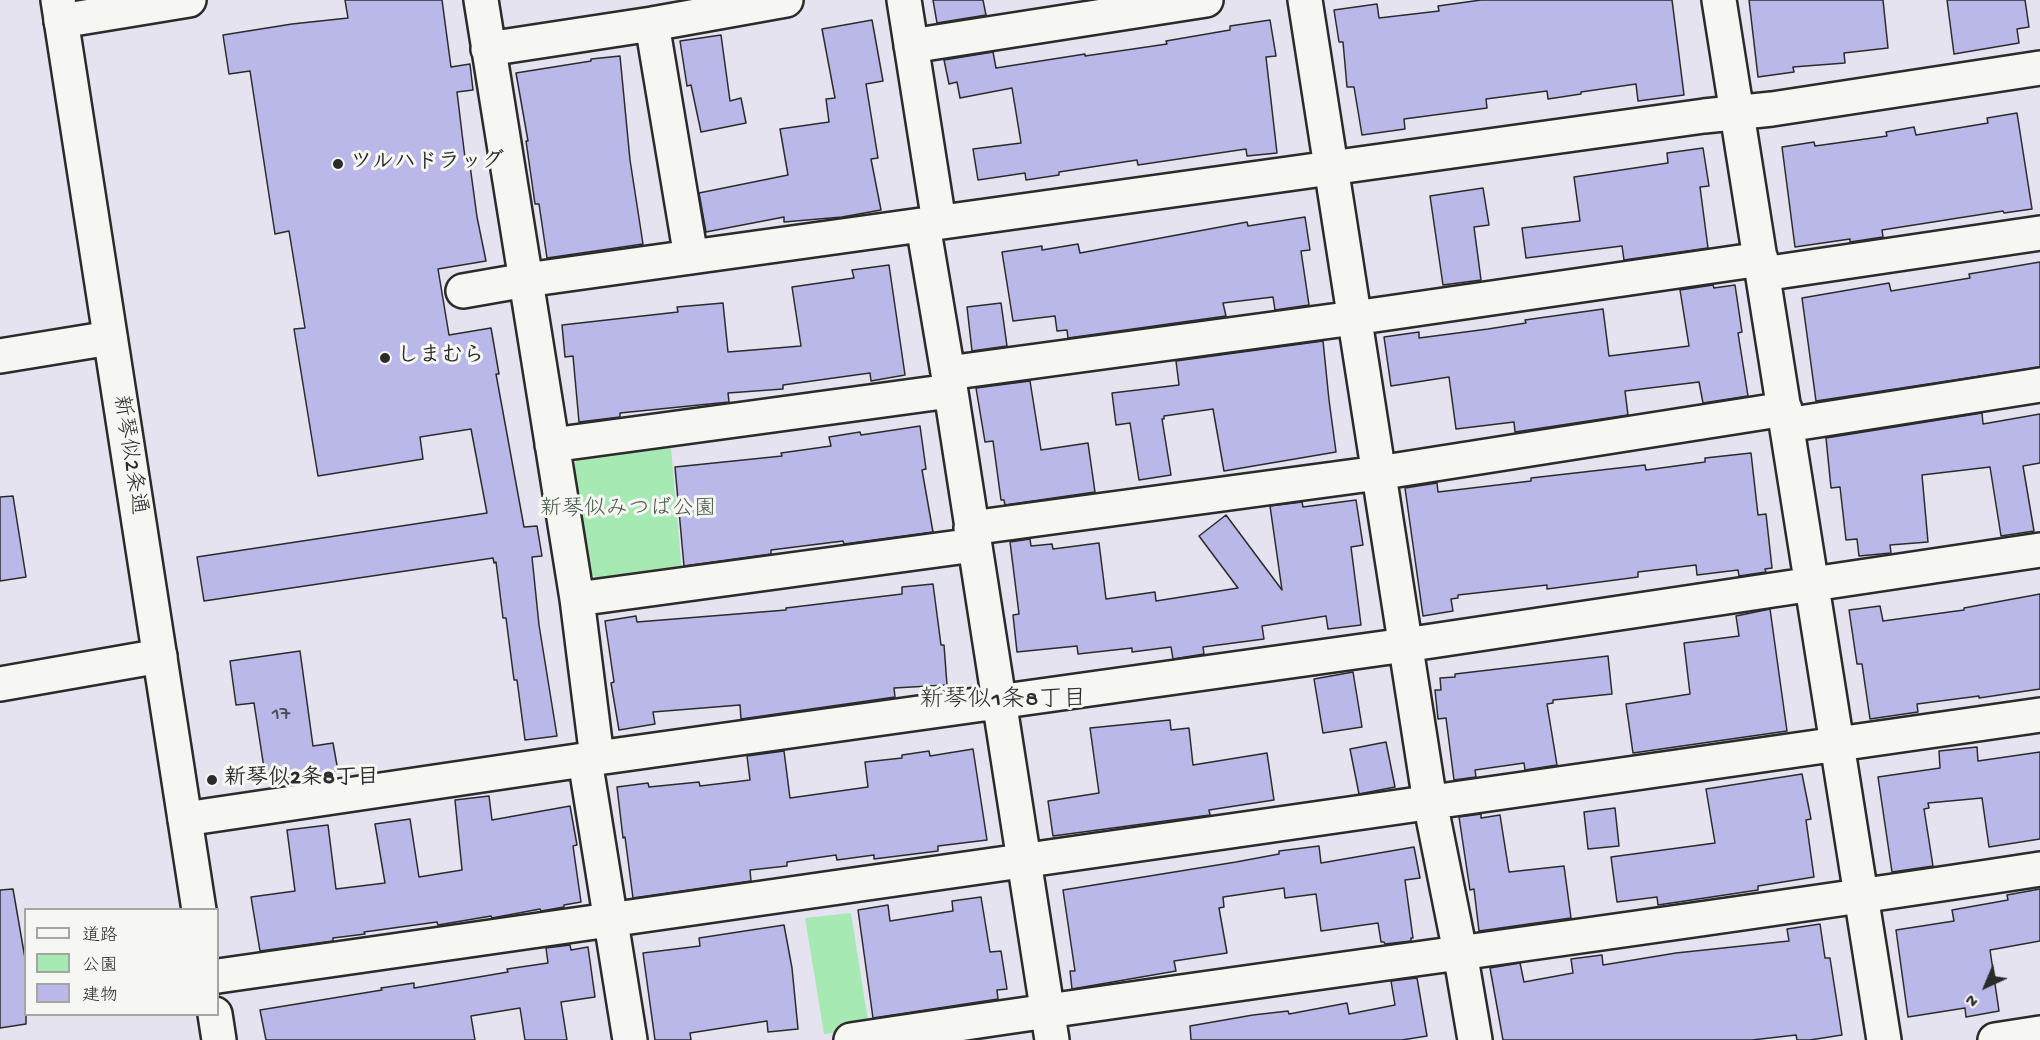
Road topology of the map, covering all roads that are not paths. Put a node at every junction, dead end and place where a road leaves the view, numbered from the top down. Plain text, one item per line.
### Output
1 (189, 0) edge
2 (481, 0) edge
3 (786, 0) edge
4 (904, 0) edge
5 (1206, 0) edge
6 (1305, 0) edge
7 (1719, 0) edge
8 (60, 11) edge
9 (652, 24) junction
10 (911, 46) junction
11 (488, 49) junction
12 (2040, 68) edge
13 (1738, 113) junction
14 (1332, 168) junction
15 (931, 224) junction
16 (2040, 233) edge
17 (691, 257) junction
18 (1762, 267) junction
19 (526, 280) junction
20 (463, 291) dead end
21 (1354, 318) junction
22 (110, 338) junction
23 (0, 356) edge
24 (949, 382) junction
25 (2040, 385) edge
26 (1786, 417) junction
27 (552, 445) junction
28 (1378, 473) junction
29 (973, 536) junction
30 (2040, 550) edge
31 (1812, 584) junction
32 (577, 599) junction
33 (1405, 645) junction
34 (160, 656) junction
35 (0, 684) edge
36 (999, 701) junction
37 (2040, 715) edge
38 (1838, 744) junction
39 (591, 759) junction
40 (1430, 802) junction
41 (185, 819) junction
42 (1023, 859) junction
43 (2040, 869) edge
44 (1862, 897) junction
45 (199, 908) edge
46 (611, 920) junction
47 (1460, 952) junction
48 (219, 976) edge
49 (215, 1016) edge
50 (1050, 1025) edge
51 (2040, 1033) edge
52 (219, 1040) edge
53 (630, 1040) edge
54 (851, 1040) edge
55 (1475, 1040) edge
56 (1884, 1040) edge
57 (1995, 1040) edge

1 - 8 street
2 - 11 street
3 - 9 street
4 - 10 street
5 - 10 street
6 - 14 street
7 - 13 street
8 - 22 street, 新琴似2条通
9 - 11 street
9 - 17 street
10 - 15 street
11 - 19 street
12 - 13 street
13 - 14 street
13 - 18 street
14 - 15 street
14 - 21 street
15 - 17 street
15 - 24 street
16 - 18 street
17 - 19 street
18 - 21 street
18 - 26 street
19 - 20 street
19 - 27 street
21 - 24 street
21 - 28 street
22 - 23 street
22 - 34 street, 新琴似2条通
24 - 27 street
24 - 29 street
25 - 26 street
26 - 28 street
26 - 31 street
27 - 32 street
28 - 29 street
28 - 33 street
29 - 32 street
29 - 36 street
30 - 31 street
31 - 33 street
31 - 38 street
32 - 39 street
33 - 36 street
33 - 40 street
34 - 35 street
34 - 41 street, 新琴似2条通
36 - 39 street
36 - 42 street
37 - 38 street
38 - 40 street
38 - 44 street
39 - 41 street
39 - 46 street
40 - 42 street
40 - 47 street
41 - 45 street, 新琴似2条通
42 - 46 street
42 - 50 street
43 - 44 street
44 - 47 street
44 - 56 street
46 - 48 street
46 - 53 street
47 - 50 street
47 - 55 street
49 - 52 street
50 - 54 street
51 - 57 street

